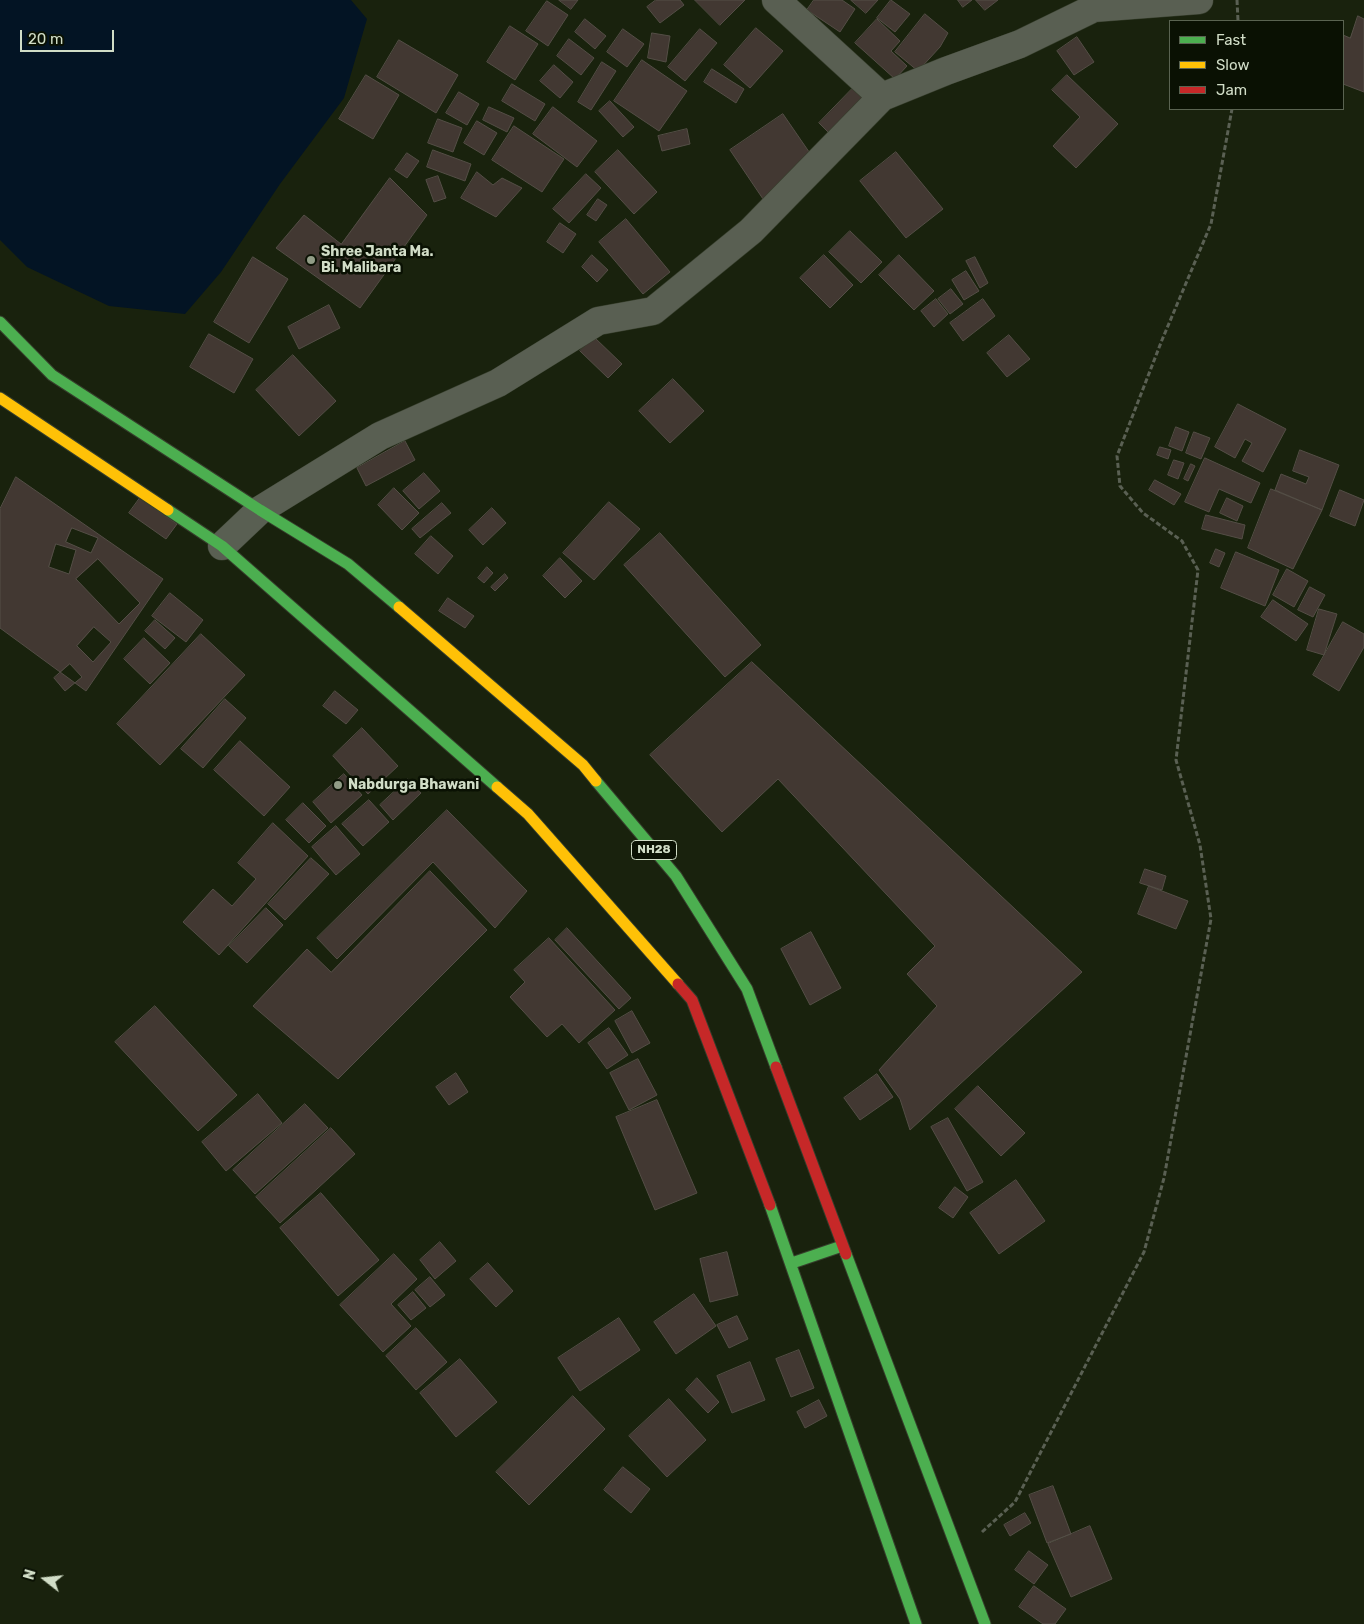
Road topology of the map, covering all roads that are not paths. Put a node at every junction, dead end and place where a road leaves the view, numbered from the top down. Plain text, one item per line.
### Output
1 (776, 0) edge
2 (1199, 0) edge
3 (1096, 4) edge
4 (882, 97) junction
5 (0, 322) edge
6 (0, 398) edge
7 (260, 510) junction
8 (222, 546) junction
9 (842, 1246) junction
10 (792, 1263) junction
11 (916, 1624) edge
12 (985, 1624) edge

1 - 4 street
2 - 3 street
3 - 4 street
4 - 7 street
5 - 7 highway, NH28
6 - 8 highway
7 - 8 street
7 - 9 highway, NH28
8 - 10 highway
9 - 10 highway
9 - 12 highway, NH28
10 - 11 highway

